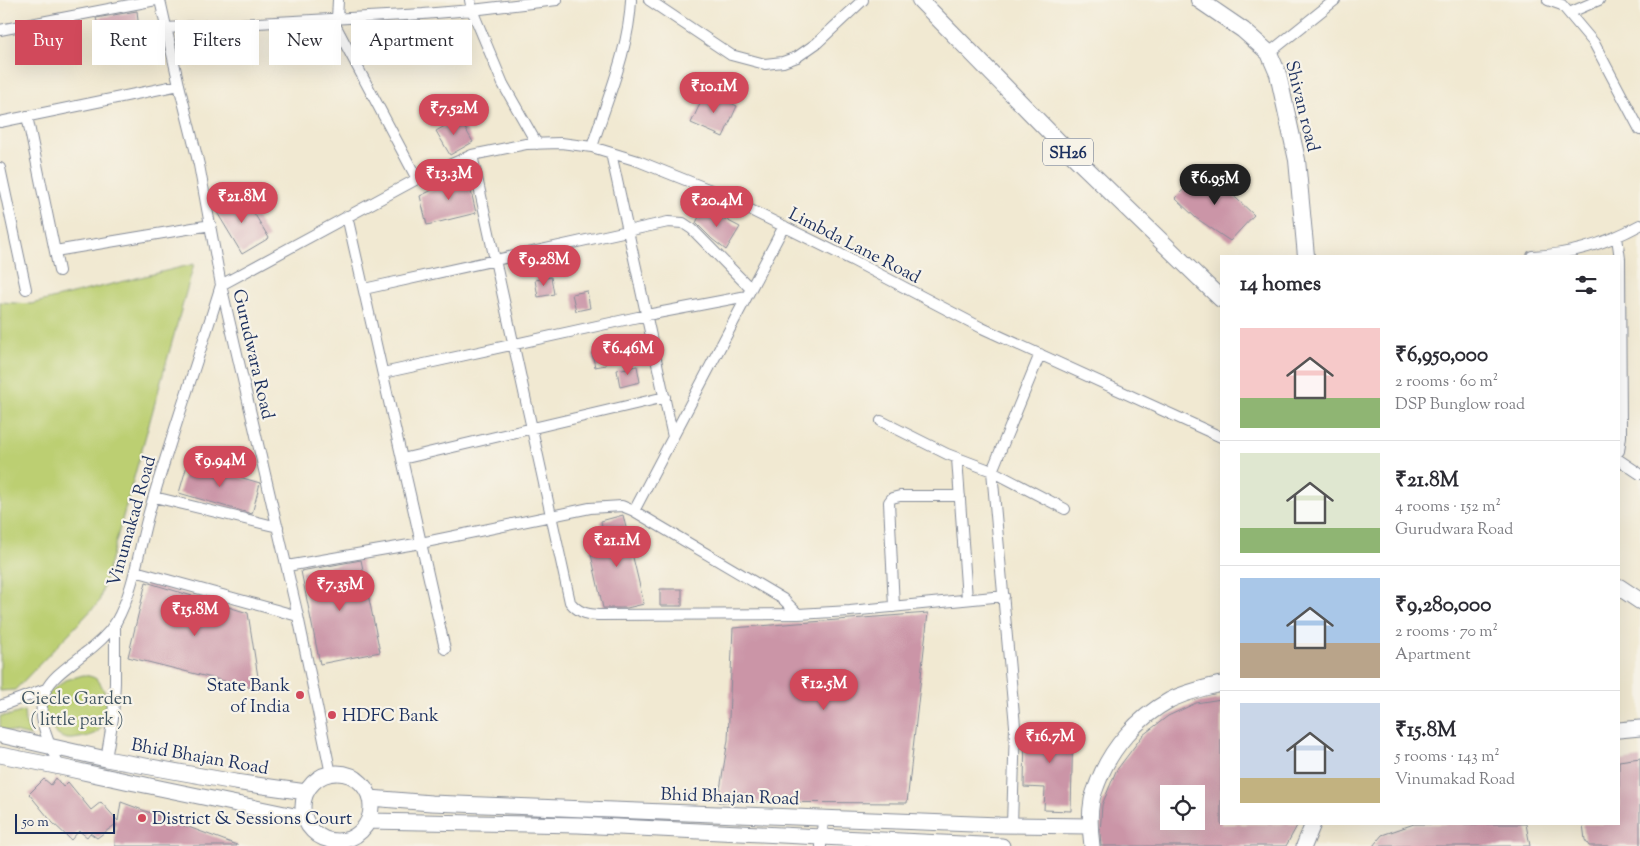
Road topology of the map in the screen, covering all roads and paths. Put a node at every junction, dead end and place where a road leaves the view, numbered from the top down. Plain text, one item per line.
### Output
1 (156, 0) edge
2 (160, 0) edge
3 (338, 0) edge
4 (556, 0) edge
5 (630, 0) edge
6 (649, 0) edge
7 (864, 0) edge
8 (920, 0) edge
9 (1199, 0) edge
10 (1334, 0) edge
11 (1548, 0) edge
12 (1599, 0) edge
13 (1561, 2) edge
14 (471, 5) edge
15 (1569, 13) junction
16 (334, 19) junction
17 (166, 28) junction
18 (0, 30) edge
19 (1269, 53) junction
20 (179, 85) junction
21 (27, 116) junction
22 (0, 122) edge
23 (1640, 130) edge
24 (537, 144) junction
25 (592, 147) junction
26 (611, 153) junction
27 (472, 155) junction
28 (0, 168) edge
29 (417, 178) junction
30 (347, 216) junction
31 (211, 225) junction
32 (1640, 225) edge
33 (784, 226) junction
34 (628, 231) junction
35 (1617, 237) junction
36 (55, 251) junction
37 (1306, 255) edge
38 (1558, 255) edge
39 (1619, 255) edge
40 (1620, 259) edge
41 (495, 260) junction
42 (59, 271) dead end
43 (221, 285) junction
44 (26, 289) dead end
45 (364, 290) junction
46 (749, 292) junction
47 (1220, 298) edge
48 (647, 315) junction
49 (514, 344) junction
50 (1620, 349) edge
51 (1040, 354) junction
52 (383, 373) junction
53 (665, 398) junction
54 (881, 420) dead end
55 (532, 429) junction
56 (673, 437) junction
57 (1220, 437) edge
58 (1620, 450) edge
59 (958, 458) junction
60 (402, 459) junction
61 (1620, 461) edge
62 (992, 471) junction
63 (1640, 474) edge
64 (960, 496) junction
65 (154, 497) junction
66 (1065, 509) dead end
67 (634, 511) junction
68 (552, 516) junction
69 (278, 528) junction
70 (421, 543) junction
71 (287, 566) junction
72 (134, 572) junction
73 (1620, 588) edge
74 (1004, 596) junction
75 (966, 599) junction
76 (1640, 601) edge
77 (894, 607) junction
78 (798, 614) junction
79 (298, 616) junction
80 (115, 623) junction
81 (445, 649) dead end
82 (1220, 684) edge
83 (46, 690) junction
84 (0, 706) edge
85 (1640, 728) edge
86 (1620, 730) edge
87 (0, 735) edge
88 (49, 745) junction
89 (0, 755) edge
90 (106, 758) junction
91 (59, 766) junction
92 (331, 774) junction
93 (306, 792) junction
94 (370, 798) junction
95 (304, 818) junction
96 (823, 818) junction
97 (368, 821) junction
98 (1012, 825) junction
99 (1313, 825) edge
100 (1090, 826) junction
101 (822, 841) edge
102 (1002, 846) edge
103 (1092, 846) edge
104 (1304, 846) edge

1 - 18 street
2 - 17 street, Gurudwara Road
3 - 16 street
4 - 14 street
5 - 25 street
6 - 7 street
8 - 47 main road, SH26
9 - 19 main road, Shivan road
10 - 19 street
11 - 13 street
12 - 15 street
13 - 15 street
14 - 16 street
14 - 24 street
15 - 23 street
16 - 17 street
16 - 29 street
17 - 20 street, Gurudwara Road
19 - 37 main road, Shivan road
20 - 21 street
20 - 31 street, Gurudwara Road
21 - 22 street
21 - 36 street
24 - 25 street, Limbda Lane Road
24 - 27 street, Limbda Lane Road
25 - 26 street, Limbda Lane Road
26 - 33 street, Limbda Lane Road
26 - 34 street
27 - 29 street, Limbda Lane Road
27 - 41 street
28 - 44 street
29 - 30 street, Limbda Lane Road
30 - 43 street, Limbda Lane Road
30 - 45 street
31 - 36 street
31 - 43 street, Gurudwara Road
32 - 35 street
33 - 46 street
33 - 51 street, Limbda Lane Road
34 - 41 street
34 - 46 street
34 - 48 street
35 - 38 street
35 - 39 street
36 - 42 street
40 - 50 street
41 - 45 street
41 - 49 street
43 - 65 street, Vinumakad Road
43 - 69 street, Gurudwara Road
45 - 52 street
46 - 48 street
46 - 56 street
48 - 49 street
48 - 53 street
49 - 52 street
49 - 55 street
50 - 58 street
51 - 57 street, Limbda Lane Road
51 - 62 street
52 - 60 street
53 - 55 street
53 - 56 street
54 - 59 street
55 - 60 street
55 - 68 street
56 - 67 street
59 - 62 street
59 - 64 street
60 - 70 street
61 - 63 street
62 - 66 street
62 - 74 street
64 - 75 street
64 - 77 street
65 - 69 street
65 - 72 street, Vinumakad Road
67 - 68 street
67 - 78 street
68 - 70 street
68 - 78 street
69 - 71 street, Gurudwara Road
70 - 71 street
70 - 81 street
71 - 79 street, Gurudwara Road
72 - 79 street
72 - 80 street, Vinumakad Road
73 - 76 main road
74 - 75 street
74 - 98 street
75 - 77 street
77 - 78 street
79 - 92 street, Gurudwara Road
80 - 83 street, Vinumakad Road
80 - 90 street, Vinumakad Road
82 - 100 main road
83 - 84 street
83 - 88 street
85 - 86 main road
87 - 88 main road, Bhid Bhajan Road
88 - 90 main road, Bhid Bhajan Road
88 - 91 street
89 - 91 main road
90 - 93 main road, Bhid Bhajan Road
91 - 95 main road
92 - 93 main road
92 - 94 main road
93 - 95 main road
94 - 96 main road, Bhid Bhajan Road
94 - 97 main road
95 - 97 main road
96 - 98 main road, Bhid Bhajan Road
96 - 101 street
97 - 101 main road, Bhid Bhajan Road
98 - 100 main road, Bhid Bhajan Road
99 - 104 main road
100 - 103 main road
101 - 102 main road, Bhid Bhajan Road

